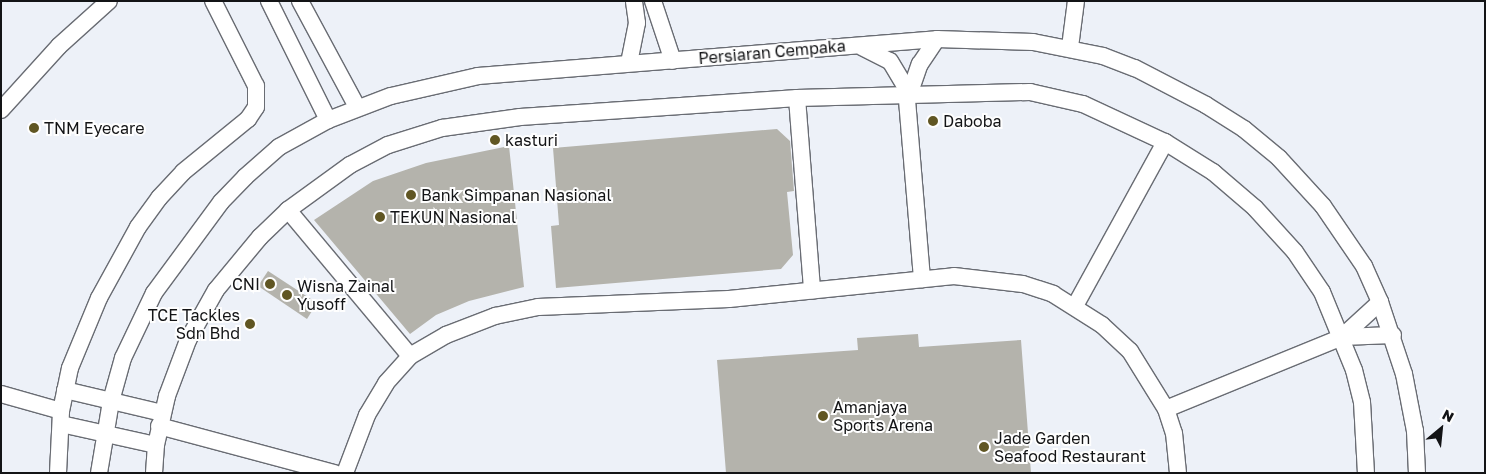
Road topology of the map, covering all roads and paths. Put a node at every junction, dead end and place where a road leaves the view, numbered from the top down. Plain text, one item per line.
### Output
1 (109, 1) edge
2 (213, 1) edge
3 (269, 1) edge
4 (300, 1) edge
5 (634, 1) edge
6 (653, 1) edge
7 (1076, 1) edge
8 (937, 39) junction
9 (855, 45) junction
10 (1070, 47) junction
11 (673, 61) junction
12 (629, 63) junction
13 (797, 98) junction
14 (908, 98) junction
15 (357, 107) junction
16 (1, 110) edge
17 (328, 120) junction
18 (1165, 142) junction
19 (288, 210) junction
20 (922, 278) junction
21 (812, 290) junction
22 (1380, 302) junction
23 (1075, 306) junction
24 (1393, 335) junction
25 (1342, 337) junction
26 (410, 356) junction
27 (65, 390) junction
28 (1, 394) edge
29 (111, 401) junction
30 (1166, 409) junction
31 (61, 418) junction
32 (160, 420) junction
33 (105, 434) junction
34 (156, 445) junction
35 (58, 473) edge
36 (99, 473) edge
37 (154, 473) edge
38 (335, 473) edge
39 (345, 473) edge
40 (1178, 473) edge
41 (1366, 473) edge
42 (1417, 473) edge

1 - 16 street
2 - 27 street
3 - 17 street
4 - 15 street
5 - 12 street
6 - 11 street
7 - 10 street
8 - 9 street, Persiaran Cempaka
8 - 10 street, Persiaran Cempaka
8 - 14 street
9 - 11 street, Persiaran Cempaka
9 - 14 street
10 - 22 street, Persiaran Cempaka
11 - 12 street, Persiaran Cempaka
12 - 15 street, Persiaran Cempaka
13 - 14 street
13 - 19 street
13 - 21 street
14 - 18 street
14 - 20 street
15 - 17 street, Persiaran Cempaka
17 - 29 street, Persiaran Cempaka
18 - 23 street
18 - 25 street
19 - 26 street
19 - 32 street
20 - 21 street
20 - 23 street
21 - 26 street
22 - 24 street, Persiaran Cempaka
22 - 25 street
23 - 30 street
24 - 25 street
24 - 42 street, Persiaran Cempaka
25 - 30 street
25 - 41 street
26 - 39 street
27 - 29 street
27 - 31 street
28 - 31 street
29 - 32 street
29 - 33 street, Persiaran Cempaka
30 - 40 street
31 - 33 street
31 - 35 street
32 - 34 street
32 - 38 street
33 - 34 street
33 - 36 street, Persiaran Cempaka
34 - 37 street

